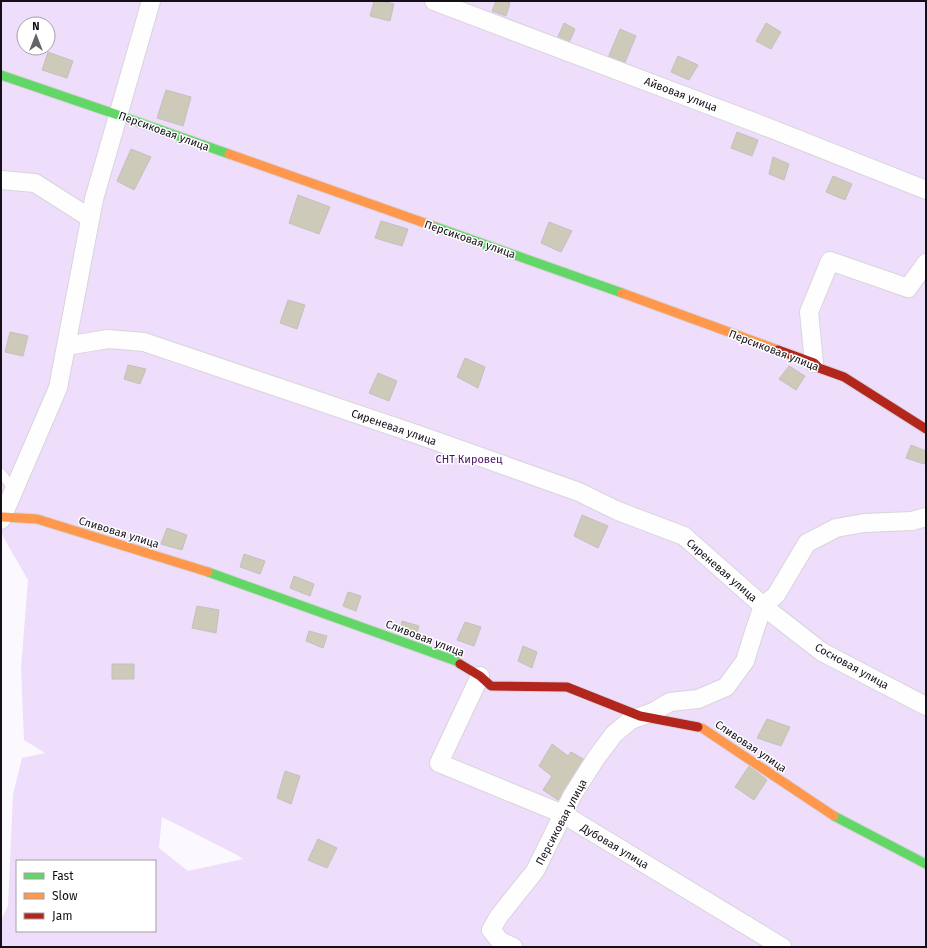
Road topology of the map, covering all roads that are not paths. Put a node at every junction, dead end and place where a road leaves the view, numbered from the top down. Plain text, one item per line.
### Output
1 (151, 1) edge
2 (434, 1) edge
3 (1, 75) edge
4 (118, 115) junction
5 (1, 180) edge
6 (926, 190) edge
7 (90, 218) junction
8 (926, 262) edge
9 (66, 346) junction
10 (814, 363) junction
11 (926, 429) edge
12 (1, 473) edge
13 (14, 490) junction
14 (926, 517) edge
15 (2, 518) edge
16 (763, 606) junction
17 (480, 676) junction
18 (926, 706) edge
19 (640, 716) junction
20 (563, 814) junction
21 (926, 864) edge
22 (513, 947) edge
23 (782, 947) edge

1 - 4 street
2 - 6 street, Айвовая улица
3 - 4 street, Персиковая улица
4 - 7 street
4 - 10 street, Персиковая улица
5 - 7 street
7 - 9 street
8 - 10 street
9 - 13 street
9 - 16 street, Сиреневая улица
10 - 11 street, Персиковая улица
12 - 13 lane
13 - 15 street
14 - 16 street, Персиковая улица
15 - 17 street, Сливовая улица
16 - 18 street, Сосновая улица
16 - 19 street, Персиковая улица
17 - 19 street, Сливовая улица
17 - 20 street, Дубовая улица
19 - 20 street, Персиковая улица
19 - 21 street, Сливовая улица
20 - 22 street, Персиковая улица
20 - 23 street, Дубовая улица

